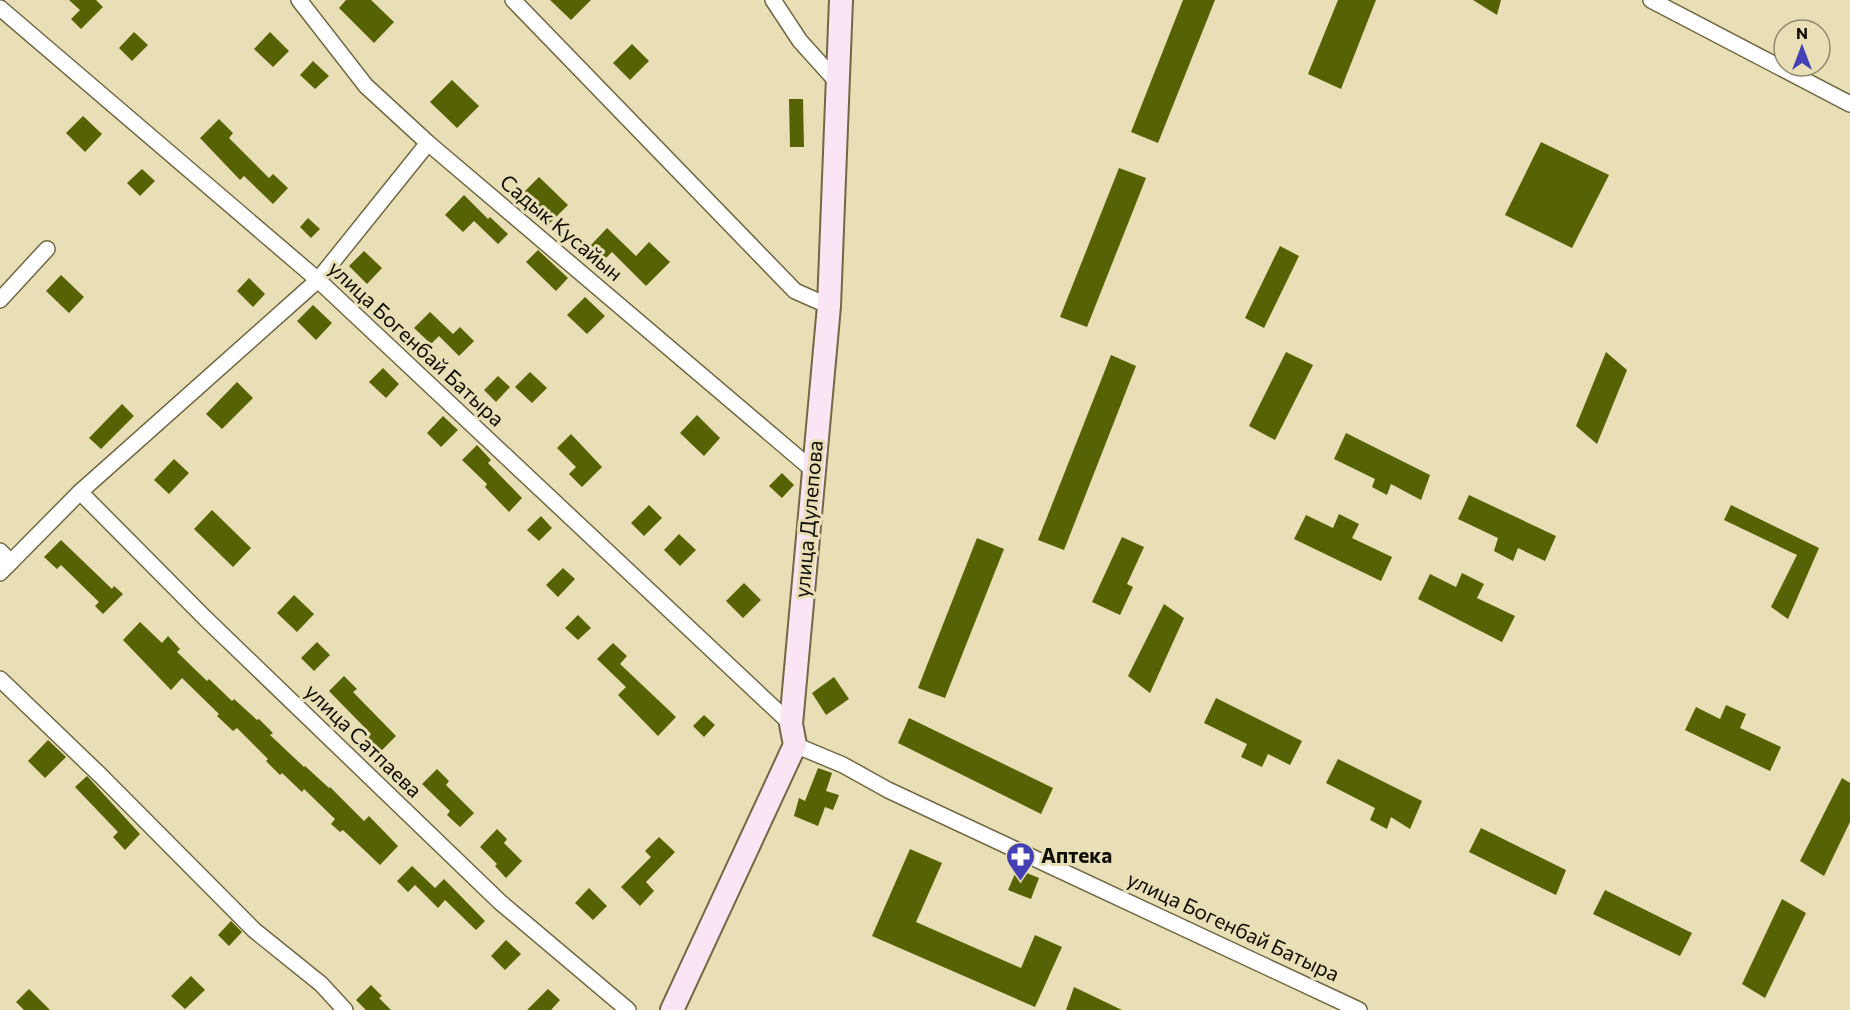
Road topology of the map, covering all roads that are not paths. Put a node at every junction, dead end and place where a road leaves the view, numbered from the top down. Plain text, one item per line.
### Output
1 (299, 0) edge
2 (513, 0) edge
3 (773, 0) edge
4 (841, 0) edge
5 (1651, 0) edge
6 (0, 8) edge
7 (837, 81) junction
8 (1850, 104) edge
9 (428, 142) junction
10 (48, 249) dead end
11 (318, 280) junction
12 (0, 300) edge
13 (829, 306) junction
14 (814, 471) junction
15 (80, 492) junction
16 (4, 562) edge
17 (0, 679) edge
18 (793, 735) junction
19 (345, 1010) edge
20 (628, 1010) edge
21 (672, 1010) edge
22 (1359, 1010) edge

1 - 9 street, Садык Кусайын
2 - 13 street
3 - 7 street
4 - 7 street, улица Дулепова
5 - 8 street
6 - 11 street, улица Богенбай Батыра
7 - 13 street, улица Дулепова
9 - 11 street
9 - 14 street, Садык Кусайын
10 - 12 street
11 - 15 street
11 - 18 street, улица Богенбай Батыра
13 - 14 street, улица Дулепова
14 - 18 street, улица Дулепова
15 - 16 street
15 - 20 street, улица Сатпаева
17 - 19 street
18 - 21 street, улица Дулепова
18 - 22 street, улица Богенбай Батыра

